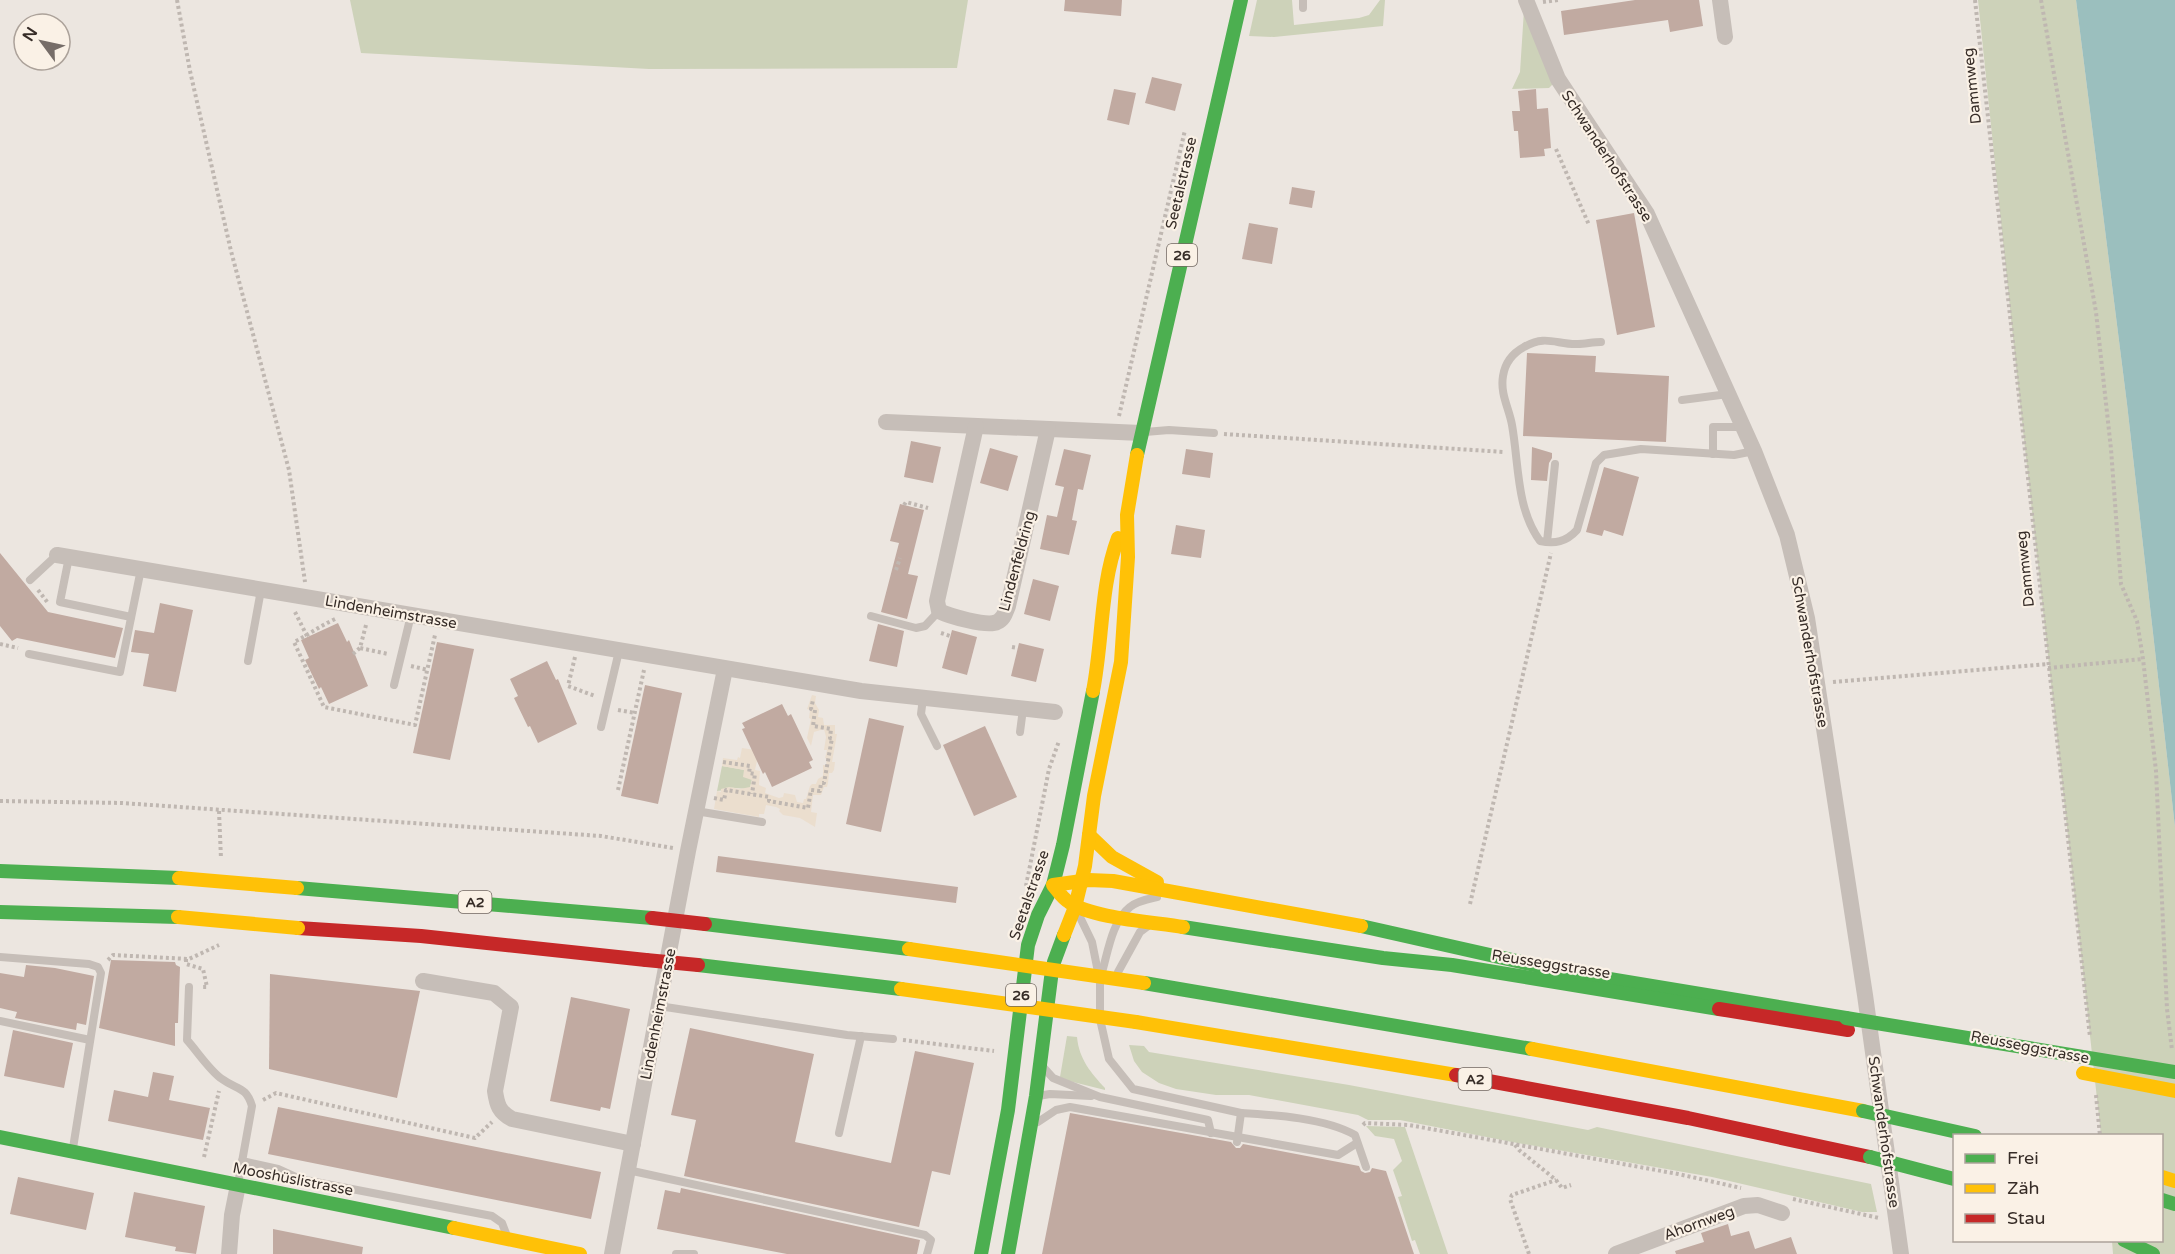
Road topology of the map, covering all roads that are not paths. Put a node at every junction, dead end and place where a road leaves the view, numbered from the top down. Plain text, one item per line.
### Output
1 (1241, 0) edge
2 (1526, 0) edge
3 (1720, 0) edge
4 (1725, 37) dead end
5 (1601, 342) dead end
6 (1728, 393) junction
7 (1682, 400) dead end
8 (886, 422) dead end
9 (976, 426) junction
10 (1743, 427) junction
11 (1048, 429) junction
12 (1141, 433) junction
13 (1214, 433) road end
14 (1754, 451) junction
15 (1713, 454) junction
16 (1555, 464) dead end
17 (1127, 515) junction
18 (1550, 543) junction
19 (63, 556) junction
20 (141, 569) junction
21 (30, 580) road end
22 (261, 590) junction
23 (939, 611) junction
24 (411, 615) junction
25 (131, 616) junction
26 (871, 616) dead end
27 (619, 651) junction
28 (29, 654) road end
29 (248, 661) dead end
30 (725, 669) junction
31 (394, 685) dead end
32 (923, 698) junction
33 (1023, 709) junction
34 (1055, 712) dead end
35 (601, 727) dead end
36 (1020, 732) dead end
37 (937, 746) dead end
38 (696, 812) junction
39 (762, 822) dead end
40 (1089, 835) junction
41 (0, 871) edge
42 (1081, 881) junction
43 (1053, 885) junction
44 (1178, 892) junction
45 (1075, 907) junction
46 (0, 912) edge
47 (1121, 916) junction
48 (1155, 921) junction
49 (0, 957) edge
50 (423, 981) dead end
51 (1100, 982) junction
52 (189, 987) dead end
53 (1101, 1002) junction
54 (659, 1006) junction
55 (0, 1021) edge
56 (1847, 1024) junction
57 (861, 1036) junction
58 (893, 1039) road end
59 (90, 1041) junction
60 (1974, 1053) dead end
61 (1039, 1061) junction
62 (2065, 1070) dead end
63 (2175, 1072) edge
64 (2175, 1091) edge
65 (1100, 1097) junction
66 (1028, 1099) junction
67 (1008, 1110) junction
68 (1241, 1113) junction
69 (1031, 1127) junction
70 (840, 1132) dead end
71 (1211, 1133) junction
72 (1966, 1134) edge
73 (0, 1137) edge
74 (1356, 1139) junction
75 (1238, 1140) junction
76 (633, 1144) junction
77 (72, 1152) junction
78 (242, 1161) junction
79 (1366, 1167) dead end
80 (628, 1170) junction
81 (1953, 1179) edge
82 (238, 1185) junction
83 (1783, 1205) road end
84 (509, 1239) junction
85 (2128, 1242) edge
86 (229, 1254) edge
87 (579, 1254) edge
88 (612, 1254) edge
89 (676, 1254) edge
90 (694, 1254) edge
91 (927, 1254) edge
92 (981, 1254) edge
93 (1008, 1254) edge
94 (1616, 1254) edge
95 (1901, 1254) edge
96 (2153, 1254) edge

1 - 12 main road, Seetalstrasse / 26
2 - 6 street, Schwanderhofstrasse
3 - 4 street
5 - 18 lane
6 - 7 lane
6 - 10 street, Schwanderhofstrasse
8 - 9 street
9 - 11 street
9 - 23 street
10 - 14 street, Schwanderhofstrasse
10 - 15 lane
11 - 12 street
11 - 23 street, Lindenfeldring
12 - 13 lane
12 - 17 main road, Seetalstrasse / 26
14 - 15 lane
14 - 95 street, Schwanderhofstrasse
15 - 18 lane
16 - 18 lane
17 - 40 main road, Seetalstrasse / 26
17 - 43 main road, Seetalstrasse / 26
19 - 20 street, Lindenheimstrasse
19 - 21 lane
19 - 25 lane
20 - 22 street, Lindenheimstrasse
20 - 25 lane
22 - 24 street, Lindenheimstrasse
22 - 29 lane
23 - 26 lane
24 - 27 street, Lindenheimstrasse
24 - 31 lane
25 - 28 lane
27 - 30 street, Lindenheimstrasse
27 - 35 lane
30 - 32 street, Lindenheimstrasse
30 - 38 street, Lindenheimstrasse
32 - 33 street, Lindenheimstrasse
32 - 37 lane
33 - 34 street, Lindenheimstrasse
33 - 36 lane
38 - 39 lane
38 - 54 street, Lindenheimstrasse
40 - 42 main road, Seetalstrasse / 26
40 - 44 main road, Reusseggstrasse
41 - 72 main road, A2, bridge
42 - 43 main road, Reusseggstrasse
42 - 44 main road, Reusseggstrasse
42 - 45 main road, Seetalstrasse / 26
43 - 45 main road
43 - 67 main road, Seetalstrasse / 26
44 - 47 lane
44 - 56 main road, Reusseggstrasse
45 - 47 main road, Reusseggstrasse
45 - 51 lane
45 - 61 main road, Seetalstrasse / 26
46 - 81 main road, A2, bridge
47 - 48 main road, Reusseggstrasse
47 - 51 lane
48 - 53 lane
48 - 56 main road, Reusseggstrasse
49 - 59 lane
50 - 76 street
51 - 53 lane
52 - 78 lane
53 - 68 lane
54 - 57 lane
54 - 76 street, Lindenheimstrasse
55 - 59 lane
56 - 60 main road, Reusseggstrasse
56 - 63 main road, Reusseggstrasse, bridge
57 - 58 lane
57 - 70 lane
59 - 77 lane
61 - 65 lane
61 - 66 main road, Seetalstrasse / 26
62 - 64 main road, Reusseggstrasse, bridge
65 - 66 lane
65 - 71 lane
66 - 67 lane
66 - 69 main road, Seetalstrasse / 26
67 - 92 main road, Seetalstrasse / 26
68 - 74 lane
68 - 75 lane
69 - 71 lane
69 - 93 main road, Seetalstrasse / 26
71 - 75 lane
73 - 77 main road, Mooshüslistrasse
74 - 75 lane
74 - 79 lane
76 - 80 street, Lindenheimstrasse
77 - 82 main road, Mooshüslistrasse
78 - 82 lane
78 - 84 lane
80 - 88 street, Lindenheimstrasse
80 - 91 lane
82 - 84 main road, Mooshüslistrasse
82 - 86 street
83 - 94 street, Ahornweg
84 - 87 main road, Mooshüslistrasse
85 - 96 main road
89 - 90 lane

